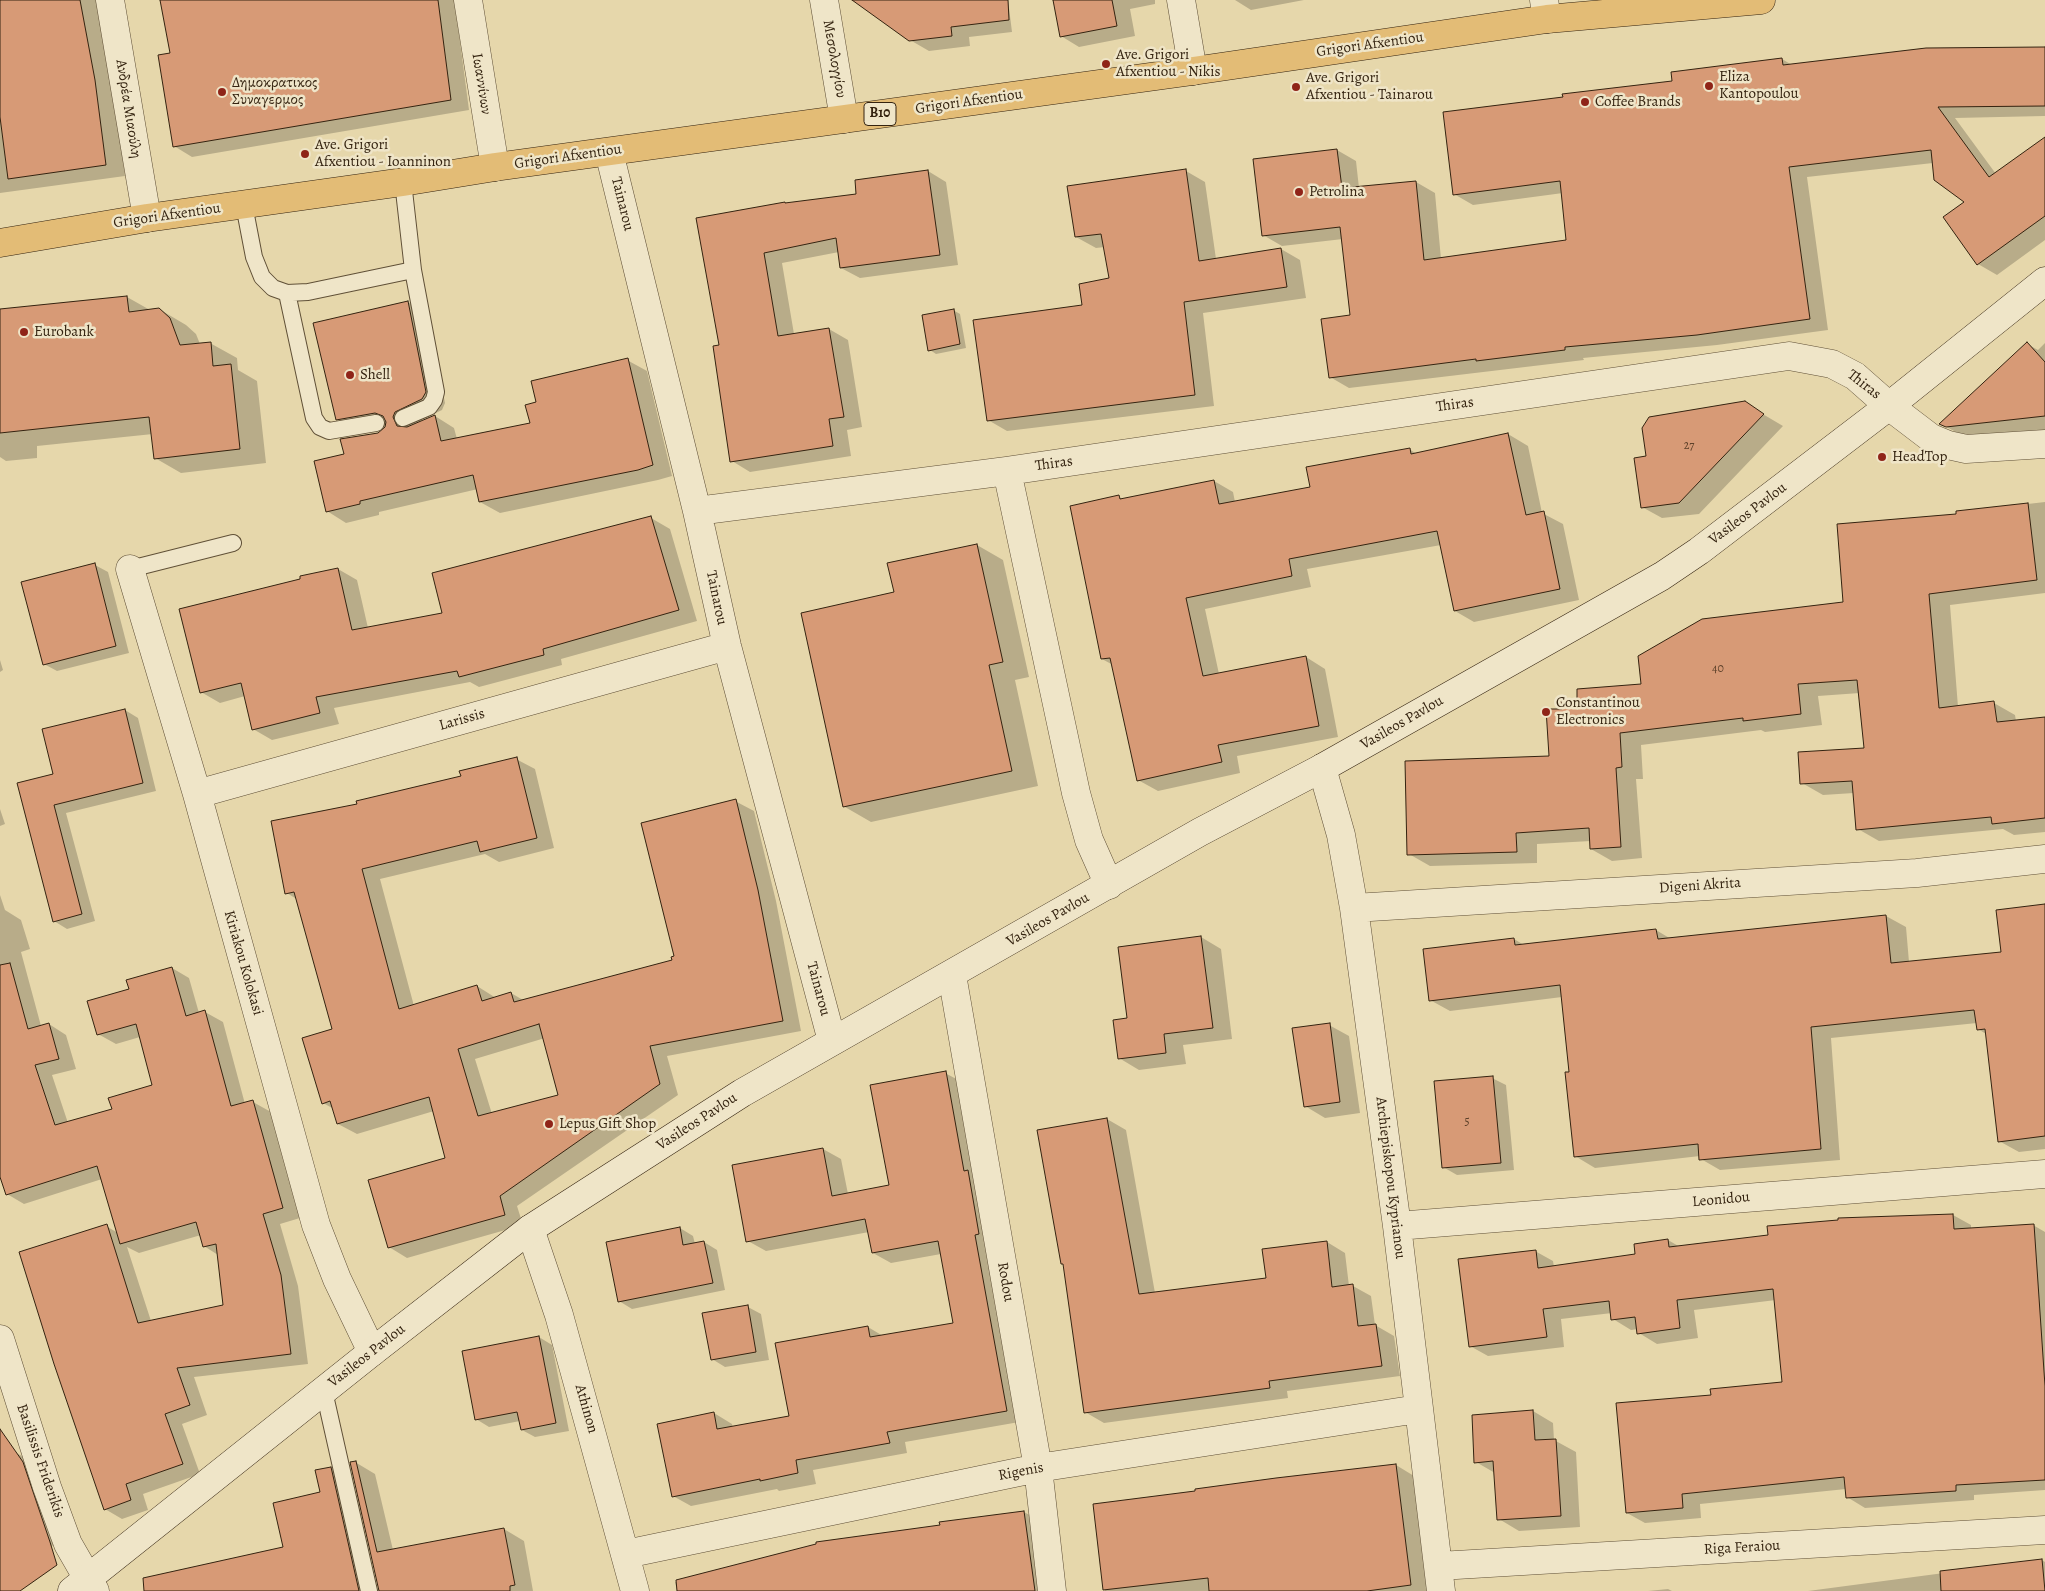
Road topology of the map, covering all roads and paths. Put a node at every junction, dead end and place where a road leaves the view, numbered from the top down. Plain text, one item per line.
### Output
1 (110, 0) edge
2 (468, 0) edge
3 (824, 0) edge
4 (1181, 0) edge
5 (1761, 0) edge
6 (1546, 10) edge
7 (1193, 71) junction
8 (844, 119) junction
9 (609, 152) junction
10 (495, 167) junction
11 (403, 182) junction
12 (244, 205) junction
13 (147, 218) junction
14 (0, 243) edge
15 (413, 270) junction
16 (2045, 281) edge
17 (287, 294) junction
18 (1889, 406) junction
19 (403, 418) dead end
20 (376, 423) dead end
21 (2045, 444) edge
22 (1007, 471) junction
23 (698, 511) junction
24 (233, 544) dead end
25 (130, 569) joint
26 (727, 646) junction
27 (1322, 768) junction
28 (196, 794) junction
29 (2045, 859) edge
30 (1109, 885) junction
31 (1354, 908) junction
32 (952, 975) junction
33 (832, 1041) junction
34 (2045, 1174) edge
35 (1397, 1226) junction
36 (530, 1230) junction
37 (0, 1339) edge
38 (372, 1352) junction
39 (324, 1390) junction
40 (1418, 1409) junction
41 (1038, 1468) junction
42 (2045, 1530) edge
43 (626, 1554) junction
44 (1440, 1579) edge
45 (85, 1587) edge
46 (370, 1591) edge
47 (635, 1591) edge
48 (1052, 1591) edge

1 - 13 street, Ανδρέα Μιαούλη
2 - 10 street, Ιωαννίνων
3 - 8 street, Μεσολογγίου
4 - 7 street
5 - 6 main road, Grigori Afxentiou / B10
6 - 7 main road, Grigori Afxentiou / B10
7 - 8 main road, Grigori Afxentiou / B10
8 - 9 main road, Grigori Afxentiou / B10
9 - 10 main road, Grigori Afxentiou / B10
9 - 23 street, Tainarou
10 - 11 main road, Grigori Afxentiou / B10
11 - 12 main road, Grigori Afxentiou / B10
11 - 15 lane
12 - 13 main road, Grigori Afxentiou / B10
12 - 17 lane
13 - 14 main road, Grigori Afxentiou / B10
15 - 17 lane
15 - 19 lane
16 - 18 street, Vasileos Pavlou
17 - 20 lane
18 - 21 street, Thiras
18 - 22 street, Thiras
18 - 27 street, Vasileos Pavlou
22 - 23 street, Thiras
22 - 30 street
23 - 26 street, Tainarou
24 - 25 lane
25 - 28 street, Kiriakou Kolokasi
26 - 28 street, Larissis
26 - 33 street, Tainarou
27 - 30 street, Vasileos Pavlou
27 - 31 street, Archiepiskopou Kyprianou
28 - 38 street, Kiriakou Kolokasi
29 - 31 street, Digeni Akrita
30 - 32 street, Vasileos Pavlou
31 - 35 street, Archiepiskopou Kyprianou
32 - 33 street, Vasileos Pavlou
32 - 41 street, Rodou
33 - 36 street, Vasileos Pavlou
34 - 35 street, Leonidou
35 - 40 street, Archiepiskopou Kyprianou
36 - 38 street, Vasileos Pavlou
36 - 43 street, Athinon
37 - 45 street, Basilissis Friderikis
38 - 39 street, Vasileos Pavlou
39 - 45 street, Vasileos Pavlou
39 - 46 lane
40 - 41 street, Rigenis
40 - 44 street, Archiepiskopou Kyprianou
41 - 43 street, Rigenis
41 - 48 street, Rodou
42 - 44 street, Riga Feraiou
43 - 47 street, Athinon

